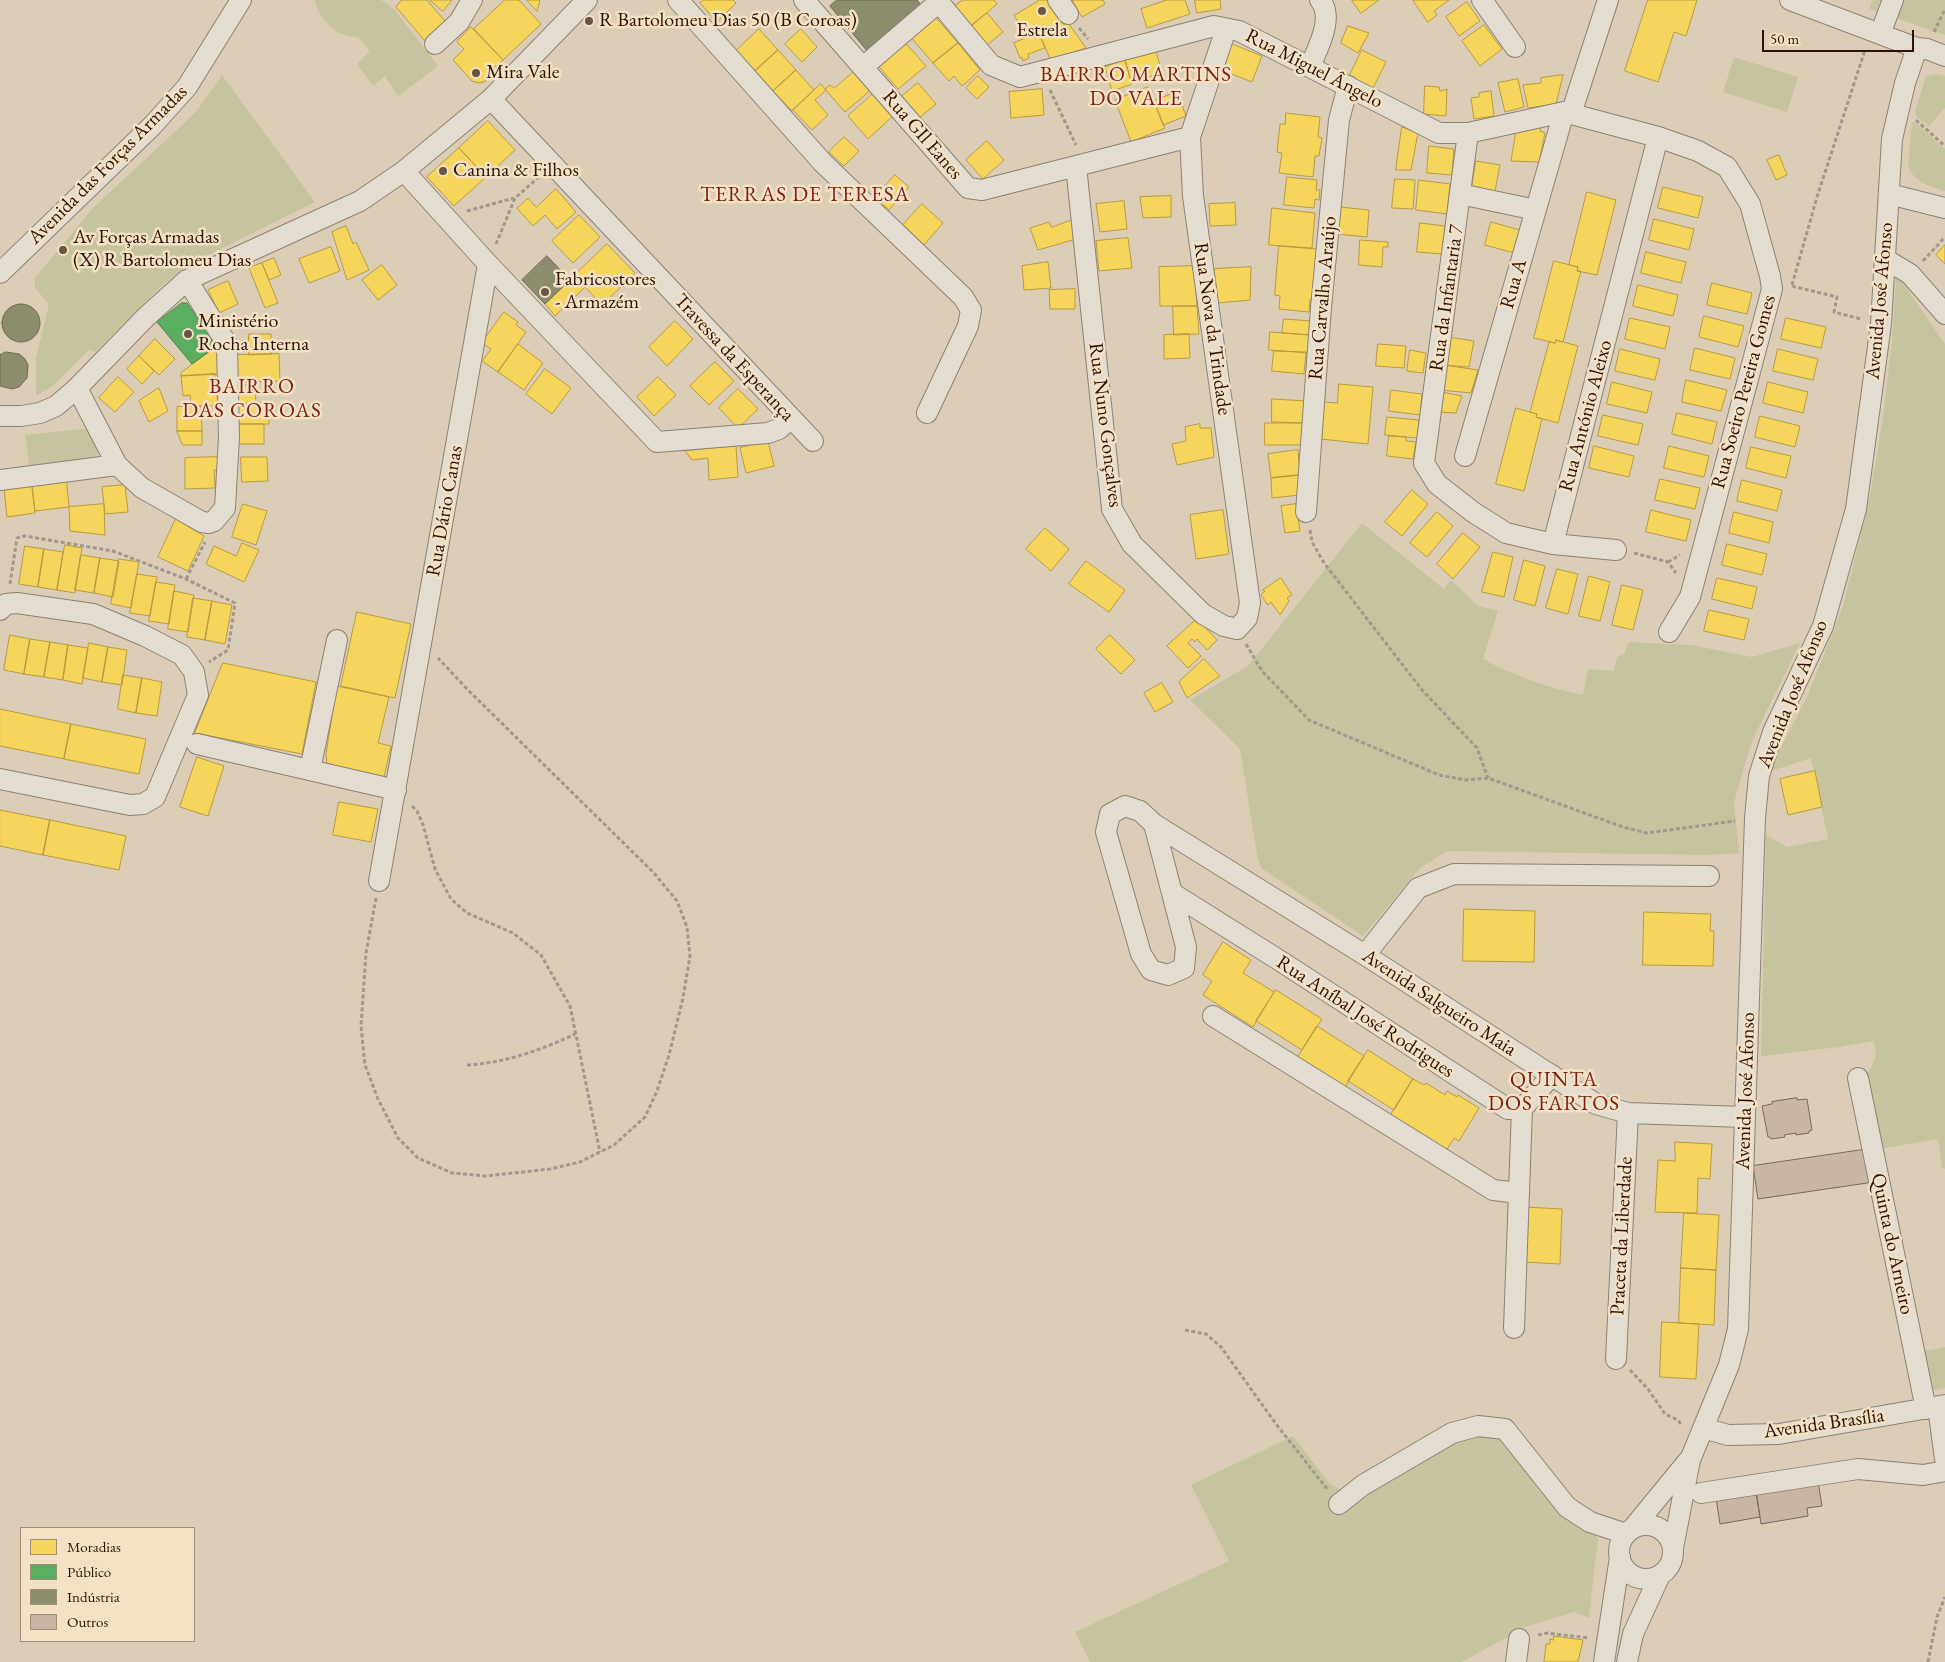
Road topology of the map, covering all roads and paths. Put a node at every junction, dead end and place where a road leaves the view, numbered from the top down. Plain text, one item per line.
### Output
1 (241, 0) edge
2 (472, 0) edge
3 (587, 0) edge
4 (678, 0) edge
5 (804, 0) edge
6 (1320, 0) edge
7 (1482, 0) edge
8 (1608, 0) edge
9 (1790, 0) edge
10 (1893, 0) edge
11 (938, 1) edge
12 (1063, 7) edge
13 (1226, 29) junction
14 (1876, 32) junction
15 (435, 44) dead end
16 (1515, 47) dead end
17 (1917, 48) junction
18 (1101, 55) junction
19 (1945, 56) edge
20 (863, 67) junction
21 (1310, 67) junction
22 (1041, 72) junction
23 (1348, 86) junction
24 (491, 100) junction
25 (1898, 111) junction
26 (1568, 113) junction
27 (1468, 133) junction
28 (1190, 137) junction
29 (1658, 137) junction
30 (1945, 146) edge
31 (1080, 164) junction
32 (553, 165) junction
33 (404, 171) junction
34 (1460, 194) junction
35 (1889, 194) junction
36 (515, 198) junction
37 (1945, 208) edge
38 (1536, 210) junction
39 (442, 214) junction
40 (1945, 238) edge
41 (1885, 259) junction
42 (488, 264) junction
43 (0, 273) edge
44 (1910, 274) junction
45 (187, 280) junction
46 (1792, 286) junction
47 (1772, 289) junction
48 (1945, 314) edge
49 (1881, 324) junction
50 (77, 388) junction
51 (927, 413) dead end
52 (0, 416) edge
53 (791, 418) junction
54 (813, 441) dead end
55 (1465, 456) dead end
56 (117, 465) junction
57 (0, 480) edge
58 (1306, 512) joint
59 (209, 523) junction
60 (1553, 544) junction
61 (1616, 550) joint
62 (186, 579) junction
63 (1690, 597) junction
64 (3, 607) edge
65 (1237, 629) junction
66 (1669, 632) dead end
67 (422, 639) junction
68 (337, 640) dead end
69 (194, 672) junction
70 (197, 744) dead end
71 (310, 770) junction
72 (1488, 778) junction
73 (0, 779) edge
74 (396, 790) junction
75 (1755, 818) junction
76 (1154, 824) junction
77 (1709, 876) dead end
78 (379, 880) joint
79 (1172, 893) junction
80 (1365, 955) junction
81 (1213, 1016) dead end
82 (575, 1034) junction
83 (467, 1065) dead end
84 (1552, 1075) junction
85 (1858, 1078) dead end
86 (1522, 1109) junction
87 (1628, 1113) junction
88 (1744, 1117) junction
89 (600, 1152) junction
90 (1519, 1193) junction
91 (1514, 1328) dead end
92 (1185, 1330) dead end
93 (1616, 1358) joint
94 (1936, 1407) edge
95 (1703, 1428) junction
96 (1945, 1459) edge
97 (1690, 1460) junction
98 (1945, 1470) edge
99 (1701, 1493) dead end
100 (1340, 1504) joint
101 (1630, 1531) junction
102 (1673, 1548) junction
103 (1620, 1557) junction
104 (1660, 1575) junction
105 (1945, 1597) edge
106 (1519, 1639) joint
107 (1607, 1641) junction
108 (1516, 1662) edge
109 (1604, 1662) edge
110 (1628, 1662) edge
111 (1928, 1662) edge

1 - 43 street, Avenida das Forças Armadas
2 - 15 street
3 - 24 street
4 - 51 street
5 - 20 street, Rua GIl Eanes
6 - 21 street
7 - 16 street
8 - 26 street
9 - 14 street
10 - 14 street
11 - 20 street
11 - 22 street, Rua Miguel Ângelo
12 - 18 path
13 - 18 street, Rua Miguel Ângelo
13 - 21 street, Rua Miguel Ângelo
13 - 28 street, Rua Nova da Trindade
14 - 17 street
14 - 46 path
17 - 19 street
17 - 25 street, Avenida José Afonso
18 - 22 street, Rua Miguel Ângelo
20 - 31 street, Rua GIl Eanes
21 - 23 street, Rua Miguel Ângelo
22 - 31 path
23 - 27 street, Rua Miguel Ângelo
23 - 58 street, Rua Carvalho Araújo
24 - 32 street, Travessa da Esperança
24 - 33 street
25 - 30 path
25 - 35 street, Avenida José Afonso
26 - 27 street, Rua Miguel Ângelo
26 - 29 street, Rua Soeiro Pereira Gomes
26 - 38 street, Rua A
27 - 34 street, Rua da Infantaria 7
28 - 31 street, Rua GIl Eanes
28 - 65 street, Rua Nova da Trindade
29 - 47 street, Rua Soeiro Pereira Gomes
29 - 60 street, Rua António Aleixo
31 - 65 street, Rua Nuno Gonçalves
32 - 36 path
32 - 53 street, Travessa da Esperança
33 - 39 street
33 - 45 street
34 - 38 street
34 - 60 street, Rua da Infantaria 7
35 - 37 street
35 - 41 street, Avenida José Afonso
36 - 39 path
36 - 42 path
38 - 55 street, Rua A
39 - 42 street
40 - 44 path
41 - 44 street
41 - 49 street, Avenida José Afonso
42 - 53 street
42 - 67 street, Rua Dário Canas
44 - 48 street
45 - 50 street
45 - 59 street
46 - 47 path
46 - 49 path
47 - 63 street, Rua Soeiro Pereira Gomes
49 - 75 street, Avenida José Afonso
50 - 52 street
50 - 56 street
53 - 54 street, Travessa da Esperança
56 - 57 street
56 - 59 street
58 - 72 path
59 - 62 path
60 - 61 street
61 - 63 path
62 - 64 path
62 - 69 path
63 - 66 street, Rua Soeiro Pereira Gomes
64 - 69 street
65 - 72 path
67 - 74 street, Rua Dário Canas
67 - 89 path
68 - 71 street
69 - 73 street
70 - 71 street
71 - 74 street
72 - 75 path
74 - 78 street, Rua Dário Canas
74 - 82 path
75 - 88 street, Avenida José Afonso
76 - 79 street, Avenida Salgueiro Maia
76 - 79 street, Avenida Salgueiro Maia
76 - 80 street, Avenida Salgueiro Maia
77 - 80 street
78 - 89 path
79 - 86 street, Rua Aníbal José Rodrigues
80 - 84 street, Avenida Salgueiro Maia
81 - 90 street
82 - 83 path
82 - 89 path
84 - 86 street
84 - 87 street, Avenida Salgueiro Maia
85 - 94 street, Quinta do Arneiro
86 - 90 street
87 - 88 street, Avenida Salgueiro Maia
87 - 93 street, Praceta da Liberdade
88 - 95 street, Avenida José Afonso
90 - 91 street
92 - 100 path
93 - 97 path
94 - 95 street, Avenida Brasília
94 - 96 street, Quinta do Arneiro
95 - 97 street, Avenida José Afonso
97 - 101 street, Avenida José Afonso
97 - 102 street, Avenida José Afonso
98 - 99 street
100 - 101 street
101 - 102 street
101 - 103 street
102 - 104 street
103 - 104 street
103 - 107 street
104 - 110 street
105 - 111 path
106 - 107 path
106 - 108 street
107 - 109 street

